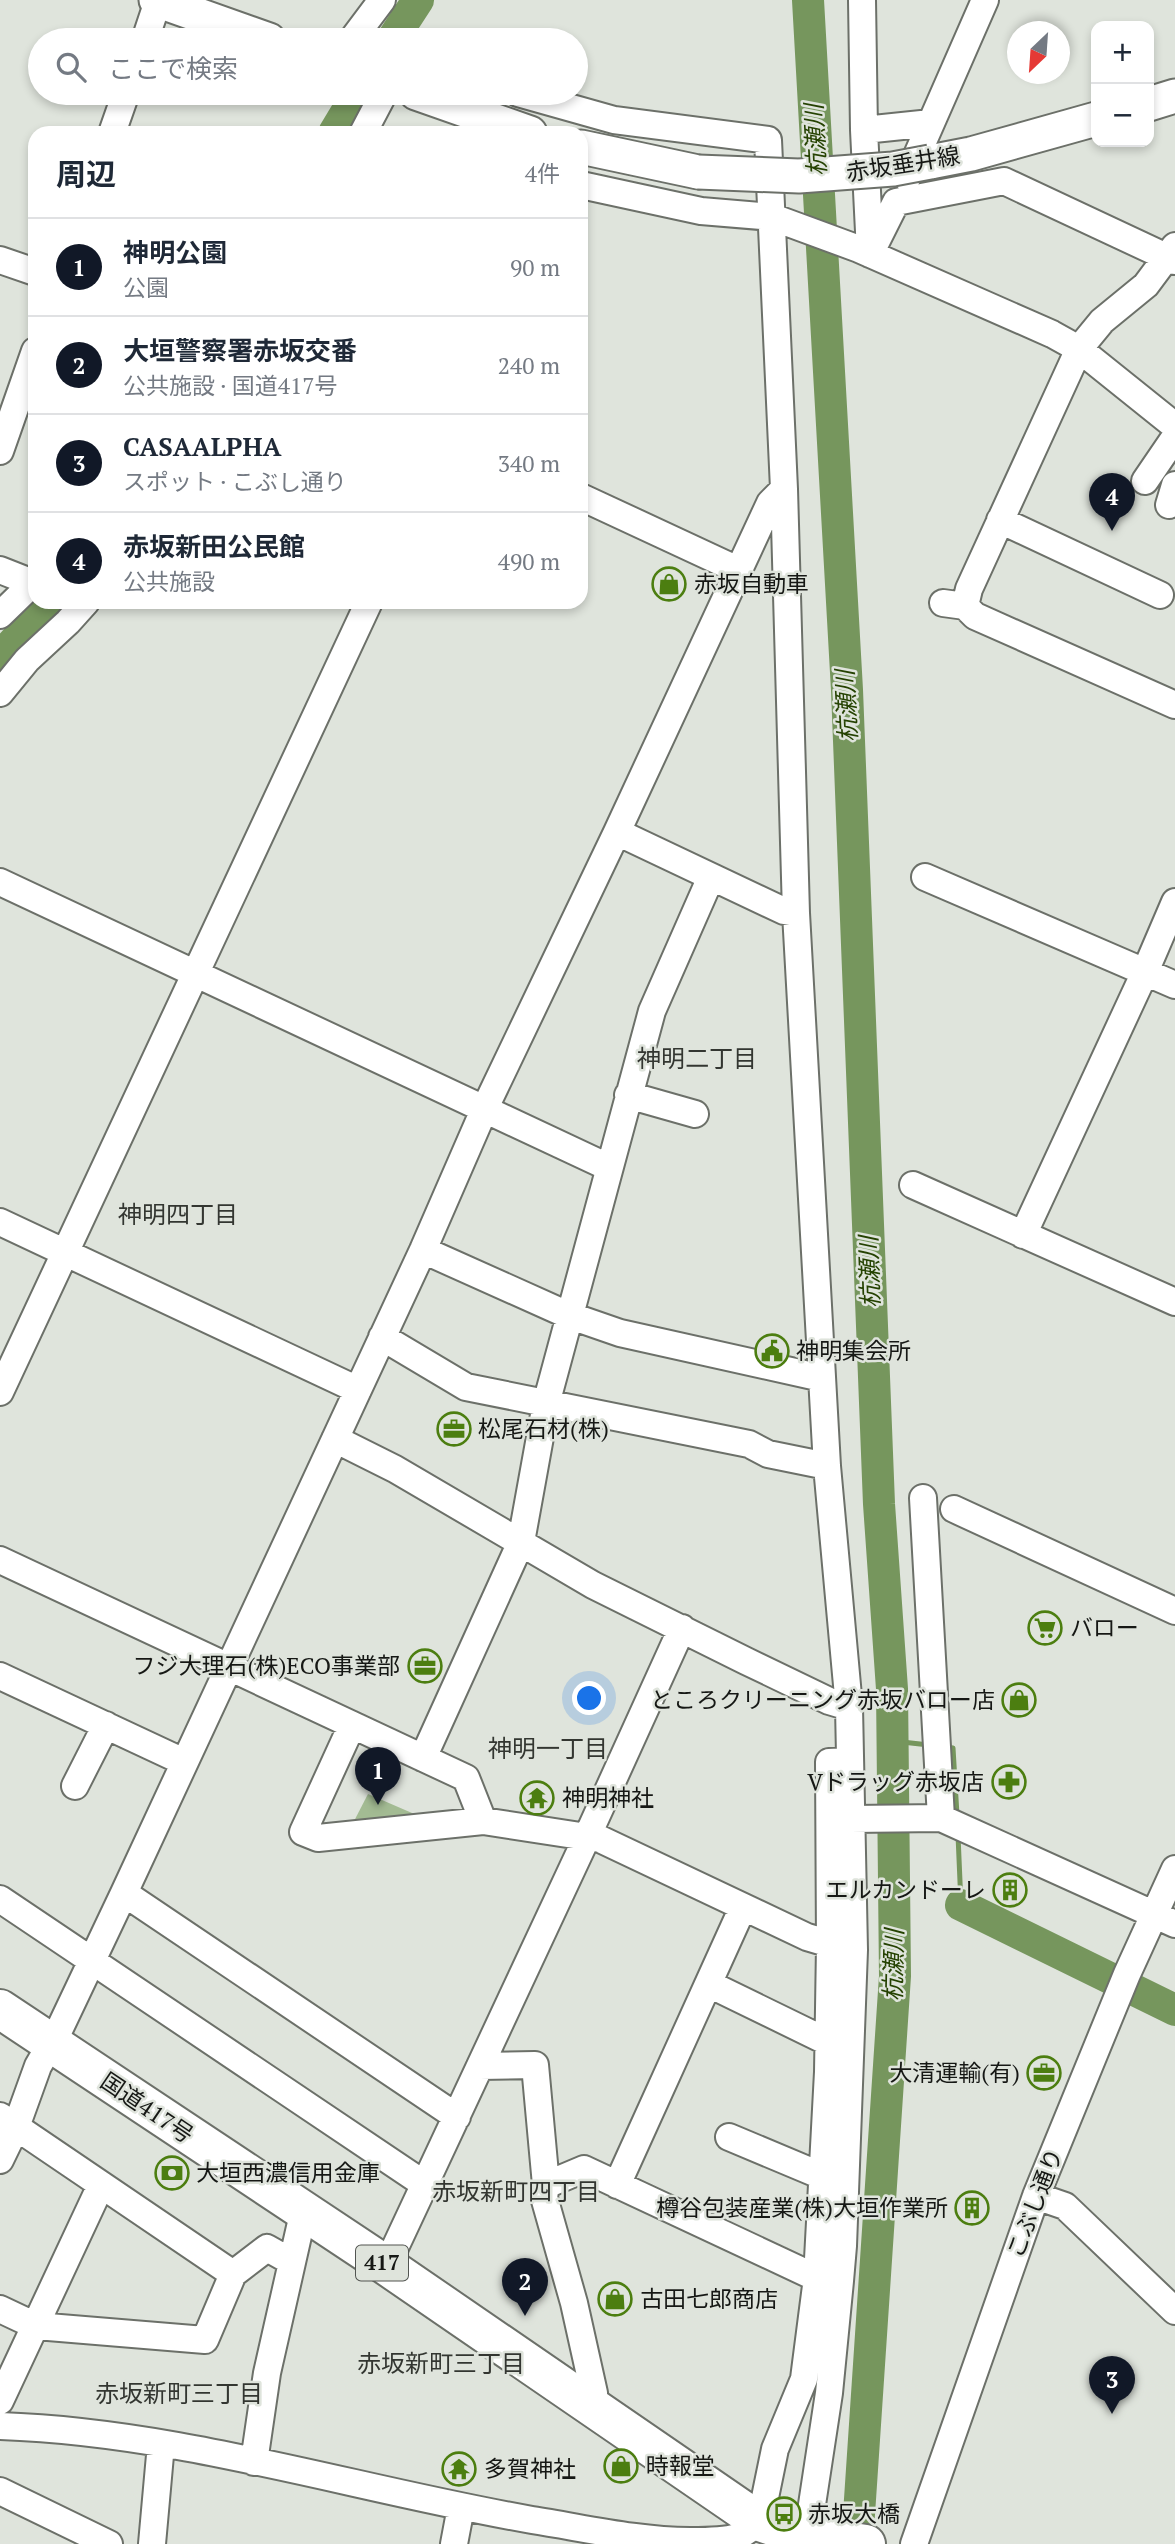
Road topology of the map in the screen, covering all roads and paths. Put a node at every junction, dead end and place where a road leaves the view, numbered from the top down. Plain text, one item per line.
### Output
1 (382, 0) edge
2 (862, 0) edge
3 (985, 0) edge
4 (157, 1) edge
5 (149, 28) edge
6 (235, 28) edge
7 (361, 28) edge
8 (1175, 96) edge
9 (1154, 102) edge
10 (122, 105) edge
11 (378, 105) edge
12 (450, 105) edge
13 (561, 105) edge
14 (1091, 120) edge
15 (931, 123) junction
16 (114, 126) edge
17 (367, 126) edge
18 (510, 126) edge
19 (864, 130) junction
20 (588, 148) edge
21 (588, 187) edge
22 (896, 202) junction
23 (778, 219) junction
24 (864, 252) junction
25 (1173, 255) edge
26 (0, 260) edge
27 (28, 270) edge
28 (1079, 349) junction
29 (28, 371) edge
30 (1175, 426) edge
31 (1175, 437) edge
32 (0, 451) edge
33 (1145, 481) dead end
34 (784, 489) junction
35 (588, 500) edge
36 (1000, 520) junction
37 (0, 570) edge
38 (738, 570) junction
39 (28, 581) edge
40 (28, 588) edge
41 (1160, 595) dead end
42 (80, 609) edge
43 (366, 609) edge
44 (0, 615) edge
45 (0, 693) edge
46 (1175, 705) edge
47 (617, 832) junction
48 (711, 877) junction
49 (925, 877) dead end
50 (0, 882) edge
51 (1175, 902) edge
52 (796, 913) junction
53 (1145, 972) junction
54 (195, 974) junction
55 (1175, 985) edge
56 (628, 1095) junction
57 (484, 1110) junction
58 (695, 1114) dead end
59 (608, 1167) junction
60 (913, 1185) dead end
61 (0, 1222) edge
62 (1023, 1235) junction
63 (423, 1250) junction
64 (64, 1252) junction
65 (1175, 1302) edge
66 (568, 1315) junction
67 (382, 1337) junction
68 (822, 1378) junction
69 (358, 1390) junction
70 (0, 1392) edge
71 (546, 1404) junction
72 (335, 1439) junction
73 (827, 1466) junction
74 (923, 1498) dead end
75 (954, 1509) dead end
76 (521, 1542) junction
77 (0, 1560) edge
78 (1175, 1611) edge
79 (682, 1628) junction
80 (228, 1666) junction
81 (0, 1675) edge
82 (849, 1707) junction
83 (106, 1725) junction
84 (352, 1725) junction
85 (423, 1758) junction
86 (850, 1761) junction
87 (184, 1762) junction
88 (75, 1786) dead end
89 (855, 1819) junction
90 (484, 1821) junction
91 (947, 1821) junction
92 (587, 1837) junction
93 (1175, 1869) edge
94 (124, 1893) junction
95 (0, 1899) edge
96 (743, 1907) junction
97 (1165, 1919) edge
98 (842, 1948) junction
99 (92, 1961) junction
100 (709, 1984) junction
101 (0, 2009) edge
102 (828, 2042) junction
103 (51, 2044) junction
104 (480, 2066) junction
105 (457, 2117) junction
106 (8, 2121) edge
107 (729, 2137) dead end
108 (0, 2160) edge
109 (822, 2176) junction
110 (424, 2184) junction
111 (101, 2185) junction
112 (546, 2185) junction
113 (617, 2185) junction
114 (1035, 2196) junction
115 (306, 2213) junction
116 (292, 2262) junction
117 (384, 2264) junction
118 (233, 2274) junction
119 (828, 2279) junction
120 (0, 2309) edge
121 (1175, 2311) edge
122 (36, 2326) junction
123 (0, 2401) edge
124 (587, 2403) junction
125 (0, 2426) edge
126 (160, 2444) junction
127 (254, 2462) junction
128 (0, 2491) edge
129 (461, 2507) junction
130 (760, 2522) junction
131 (619, 2539) edge
132 (806, 2539) edge
133 (109, 2544) edge
134 (152, 2544) edge
135 (454, 2544) edge
136 (866, 2544) edge
137 (914, 2544) edge

1 - 7 street
2 - 19 street
3 - 15 street
4 - 5 street
4 - 6 main road
8 - 9 main road
10 - 16 street
11 - 17 street
12 - 18 main road
13 - 23 street
14 - 20 main road, 赤坂垂井線, bridge
15 - 19 street
15 - 22 street
19 - 24 street
21 - 23 street
22 - 24 street
22 - 25 street
23 - 24 street
23 - 34 street
24 - 28 street
25 - 28 street
26 - 27 street
28 - 30 street
28 - 36 street
29 - 32 street
31 - 33 street
34 - 38 street
34 - 52 street
35 - 38 street
36 - 41 street
36 - 46 street
37 - 39 street
38 - 47 street
40 - 44 street
42 - 45 street
43 - 54 street
47 - 48 street
47 - 57 street
48 - 52 street
48 - 56 street
49 - 53 street
50 - 54 street
51 - 53 street
52 - 68 street
53 - 55 street
53 - 62 street
54 - 57 street
54 - 64 street
56 - 58 street
56 - 59 street
57 - 59 street
57 - 63 street
59 - 66 street
60 - 62 street
61 - 64 street
62 - 65 street
63 - 66 street
63 - 67 street
64 - 69 street
64 - 70 street
66 - 68 street
66 - 71 street
67 - 69 street
67 - 71 street
68 - 73 street
69 - 72 street
71 - 73 street
71 - 76 street
72 - 76 street
72 - 80 street
73 - 82 street
74 - 91 street
75 - 78 street
76 - 79 street
76 - 85 street
77 - 80 street
79 - 82 street
79 - 92 street
80 - 84 street
80 - 87 street
81 - 83 street
82 - 86 street
83 - 87 street
83 - 88 street
84 - 85 street
84 - 90 street
85 - 90 street
86 - 89 street
86 - 98 street
87 - 94 street
89 - 91 street
89 - 98 street
90 - 92 street
91 - 97 street
92 - 96 street
92 - 104 street
93 - 97 street, こぶし通り
94 - 99 street
94 - 105 street
95 - 99 street
96 - 98 street
96 - 100 street
97 - 114 street, こぶし通り
98 - 102 street
98 - 119 street
99 - 103 street
99 - 110 street
100 - 102 street
100 - 113 street
101 - 103 highway, 国道417号 / 417
102 - 109 street
103 - 106 street
103 - 115 highway, 国道417号 / 417
104 - 105 street
104 - 112 street
105 - 110 street
106 - 108 street
106 - 111 street
107 - 109 street
109 - 119 street
110 - 117 street
111 - 118 street
111 - 122 street
112 - 113 street
112 - 124 street
113 - 119 street
114 - 121 street
114 - 137 street, こぶし通り
115 - 116 street
115 - 117 highway, 国道417号 / 417
116 - 118 street
116 - 127 street
117 - 124 highway, 国道417号 / 417
118 - 122 street
119 - 130 street
119 - 132 street
120 - 122 street
122 - 123 street
124 - 130 highway, 国道417号 / 417
125 - 126 street
126 - 127 street
126 - 134 street
127 - 129 street
128 - 133 street
129 - 131 street
129 - 135 street
130 - 131 street
130 - 132 highway, 国道417号 / 417
132 - 136 highway, 国道417号 / 417

